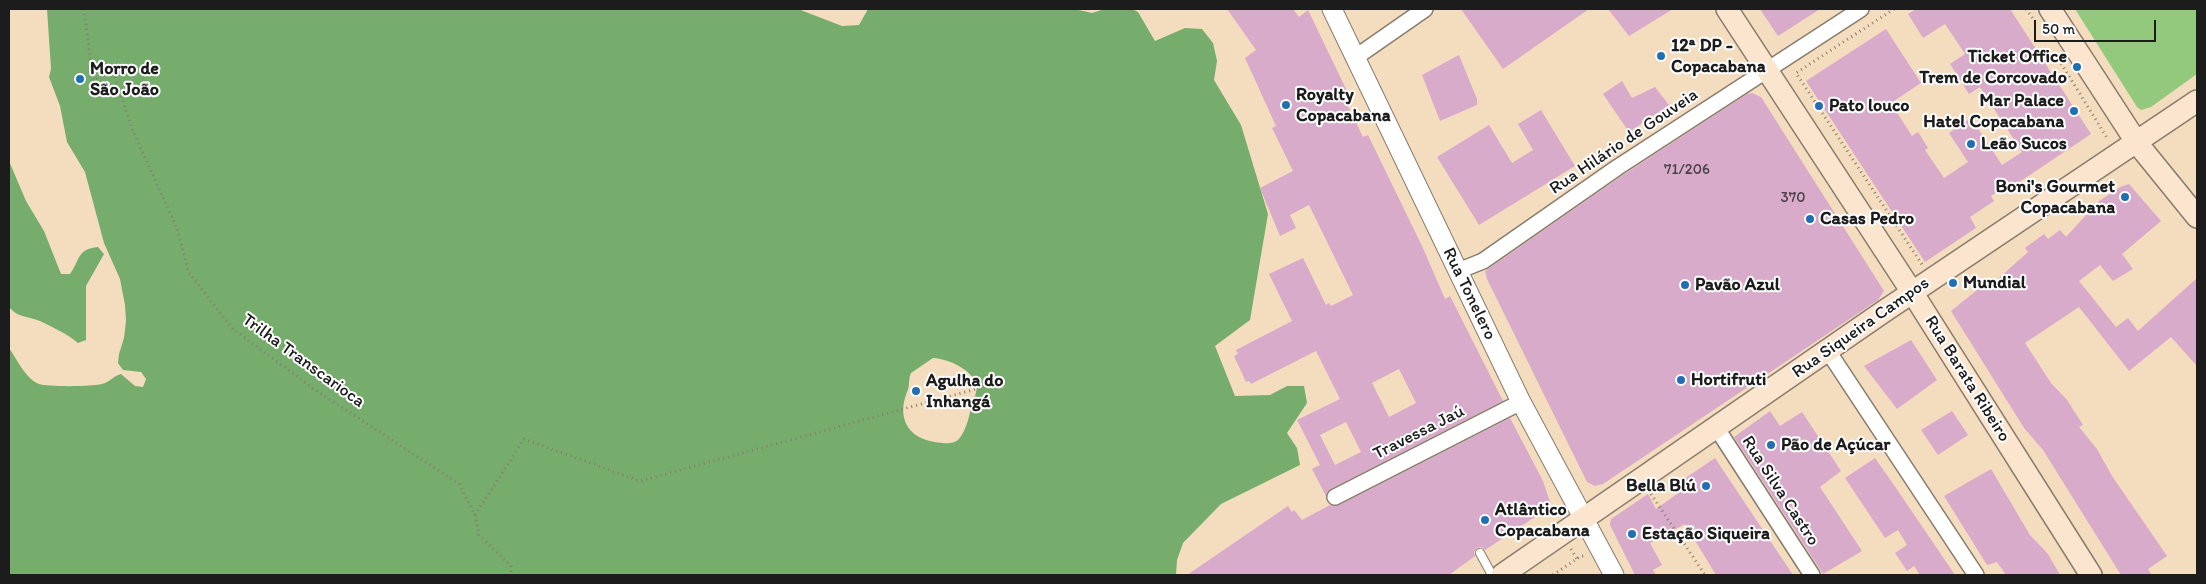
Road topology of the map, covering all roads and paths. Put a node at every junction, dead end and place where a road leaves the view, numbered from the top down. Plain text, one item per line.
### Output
1 (84, 9) edge
2 (1332, 9) edge
3 (1425, 9) edge
4 (1727, 9) edge
5 (1861, 9) edge
6 (1894, 9) edge
7 (2026, 9) edge
8 (2043, 16) edge
9 (2054, 53) dead end
10 (1356, 57) junction
11 (1767, 70) junction
12 (2197, 102) edge
13 (2100, 143) dead end
14 (2136, 143) junction
15 (2197, 217) edge
16 (1932, 262) dead end
17 (1458, 271) junction
18 (1912, 292) junction
19 (1828, 351) junction
20 (991, 385) dead end
21 (1521, 402) junction
22 (1716, 427) junction
23 (1641, 479) junction
24 (1335, 497) dead end
25 (475, 515) junction
26 (1583, 519) junction
27 (1480, 553) dead end
28 (1604, 555) junction
29 (511, 575) edge
30 (1492, 575) edge
31 (1502, 575) edge
32 (1553, 575) edge
33 (1614, 575) edge
34 (1705, 575) edge
35 (1812, 575) edge
36 (1976, 575) edge
37 (2090, 575) edge

1 - 25 path, Trilha Transcarioca
2 - 10 street, Rua Tonelero
3 - 10 street
4 - 11 main road, Rua Barata Ribeiro
5 - 11 street, Rua Hilário de Gouveia
6 - 16 path
7 - 8 path
8 - 14 main road
9 - 13 path
10 - 17 street, Rua Tonelero
11 - 17 street, Rua Hilário de Gouveia
11 - 18 main road, Rua Barata Ribeiro
12 - 14 main road, Rua Siqueira Campos
14 - 15 main road
14 - 18 main road, Rua Siqueira Campos
17 - 21 street, Rua Tonelero
18 - 19 main road, Rua Siqueira Campos
18 - 37 main road, Rua Barata Ribeiro
19 - 22 main road, Rua Siqueira Campos
19 - 36 street
20 - 25 path
21 - 24 street, Travessa Jaú
21 - 26 street, Rua Tonelero
22 - 23 main road, Rua Siqueira Campos
22 - 35 street, Rua Silva Castro
23 - 26 main road, Rua Siqueira Campos
23 - 34 path
25 - 29 path, Trilha Transcarioca
26 - 28 street, Rua Tonelero
26 - 31 main road, Rua Siqueira Campos
27 - 30 lane
28 - 32 path
28 - 33 street, Rua Tonelero

